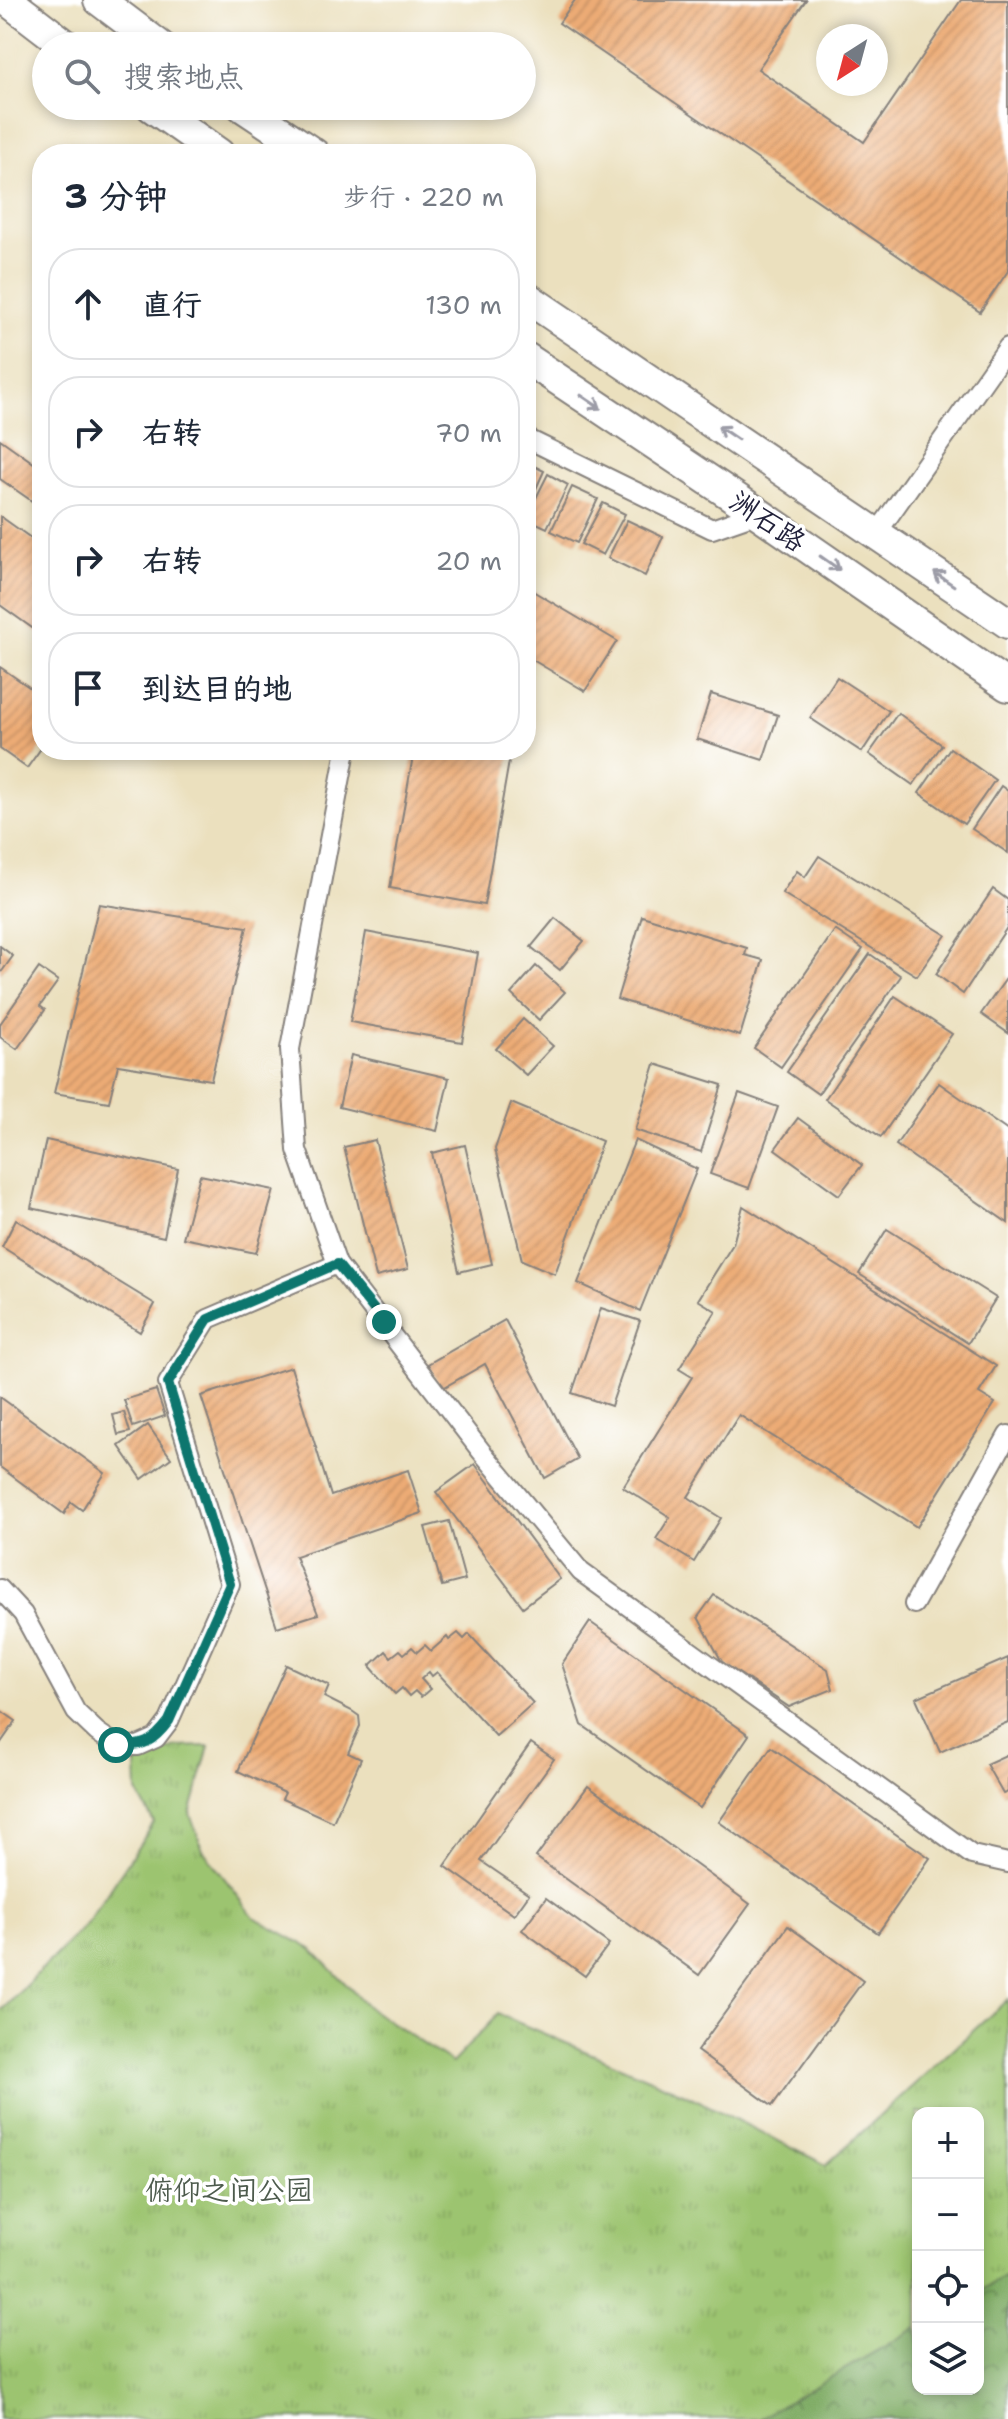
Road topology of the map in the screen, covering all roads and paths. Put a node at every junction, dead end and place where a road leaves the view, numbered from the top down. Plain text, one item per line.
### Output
1 (7, 0) edge
2 (99, 0) edge
3 (0, 10) edge
4 (38, 25) junction
5 (48, 32) edge
6 (141, 32) edge
7 (168, 120) edge
8 (263, 120) edge
9 (198, 144) edge
10 (299, 144) edge
11 (536, 304) edge
12 (1008, 347) edge
13 (536, 365) edge
14 (536, 443) edge
15 (758, 513) junction
16 (877, 533) junction
17 (1008, 623) edge
18 (1008, 686) edge
19 (344, 760) edge
20 (337, 1264) junction
21 (1008, 1435) edge
22 (0, 1589) edge
23 (914, 1604) dead end
24 (1008, 1863) edge

1 - 4 main road
2 - 6 main road
3 - 4 main road
4 - 5 main road
7 - 9 main road
8 - 10 main road
16 -> 11 main road, 洲石路
12 - 16 street
13 -> 15 main road, 洲石路
14 - 15 street
15 -> 18 main road, 洲石路
17 -> 16 main road, 洲石路
19 - 20 street
20 - 22 street
20 - 24 street
21 - 23 street

